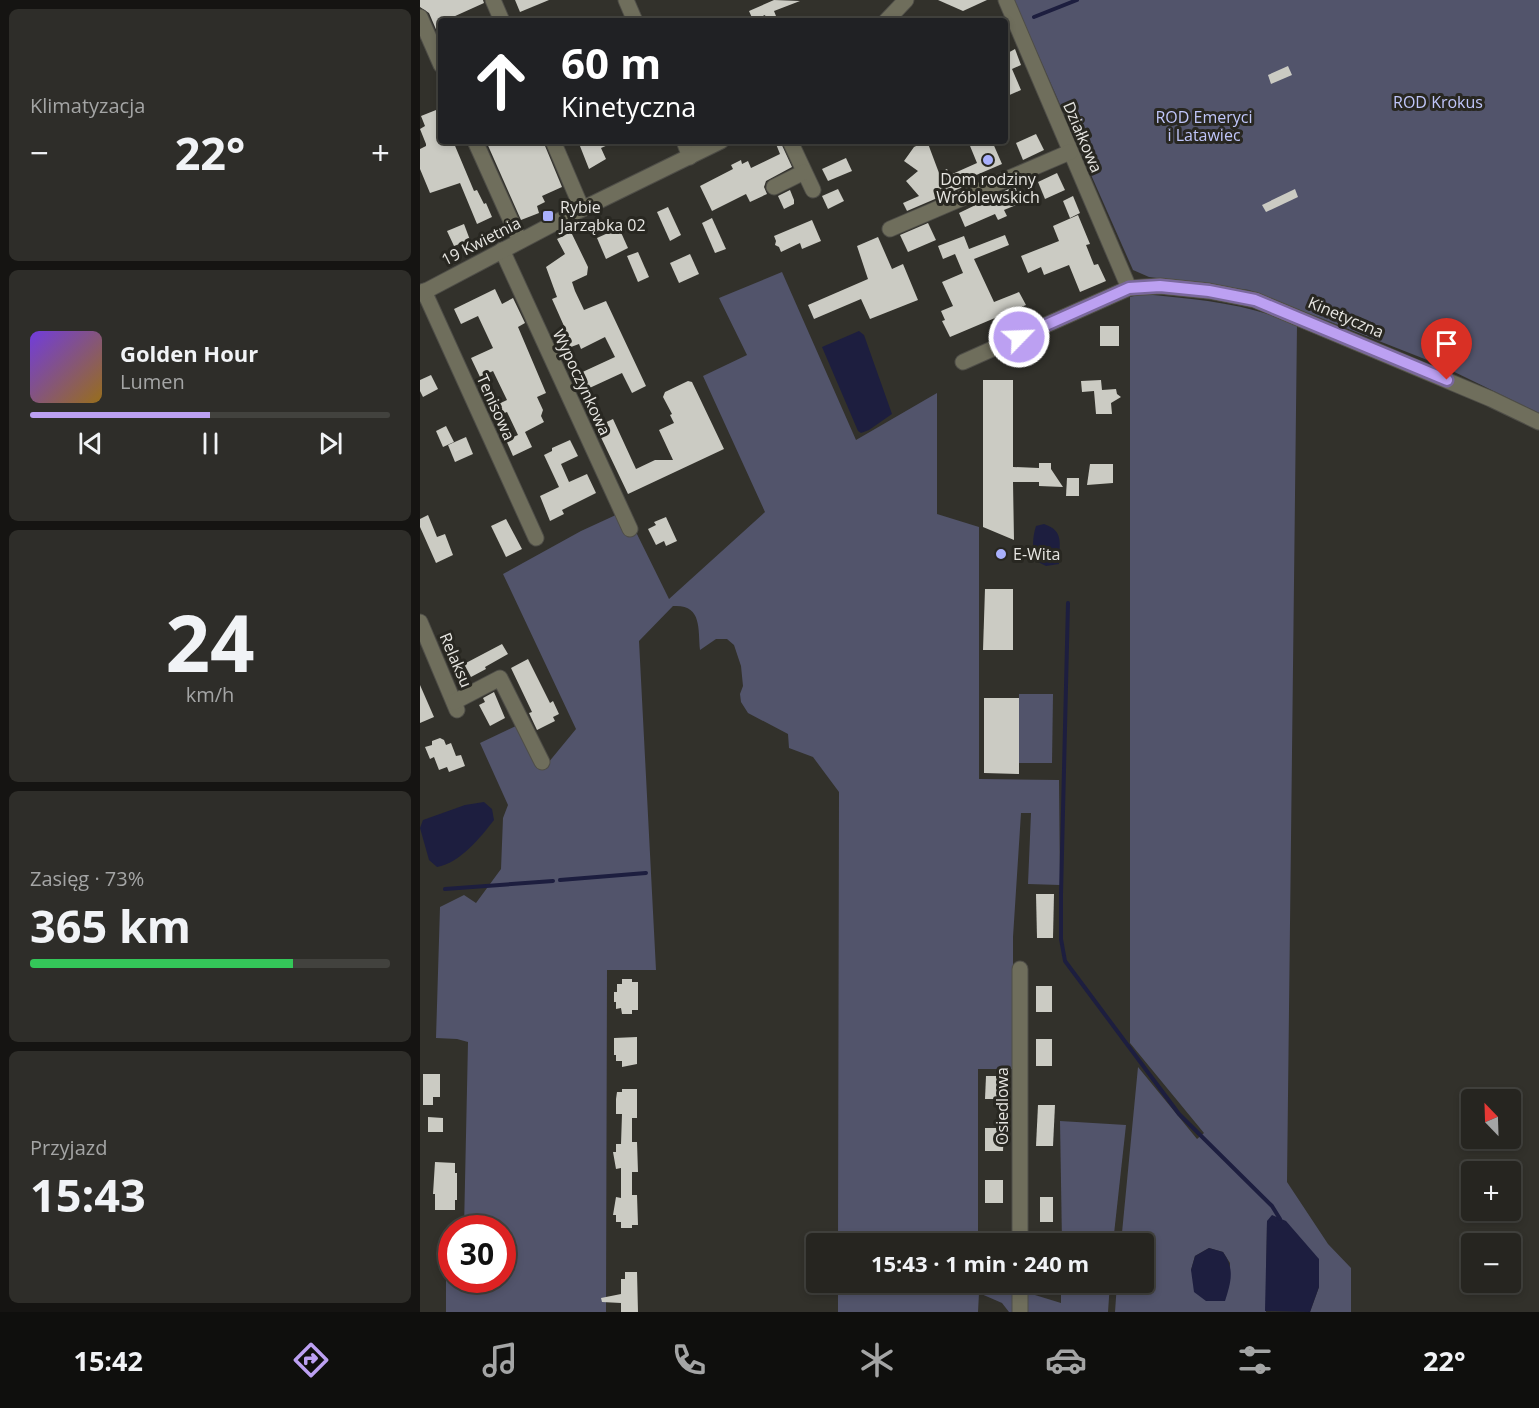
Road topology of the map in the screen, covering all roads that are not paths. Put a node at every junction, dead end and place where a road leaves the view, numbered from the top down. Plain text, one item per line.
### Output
1 (493, 0) edge
2 (626, 0) edge
3 (906, 0) edge
4 (1006, 0) edge
5 (420, 17) edge
6 (501, 18) edge
7 (633, 18) edge
8 (889, 18) edge
9 (438, 58) edge
10 (476, 144) edge
11 (554, 144) edge
12 (685, 144) edge
13 (715, 144) edge
14 (791, 144) edge
15 (1070, 152) junction
16 (690, 157) junction
17 (804, 172) junction
18 (774, 187) dead end
19 (813, 190) dead end
20 (582, 209) junction
21 (890, 229) dead end
22 (520, 241) junction
23 (502, 250) junction
24 (1129, 288) junction
25 (422, 292) edge
26 (963, 362) dead end
27 (1539, 422) edge
28 (630, 529) dead end
29 (536, 538) dead end
30 (420, 621) edge
31 (542, 762) dead end
32 (1020, 969) dead end
33 (1020, 1233) edge
34 (1020, 1293) edge
35 (1020, 1312) edge

1 - 6 street
2 - 7 street
3 - 8 street
4 - 15 street, Działkowa
5 - 9 street
10 - 22 street
11 - 20 street
12 - 16 street
13 - 16 street, 19 Kwietnia
14 - 17 street
15 - 21 street
15 - 24 street, Działkowa
16 - 20 street, 19 Kwietnia
17 - 18 street
17 - 19 street
20 - 22 street, 19 Kwietnia
22 - 23 street, 19 Kwietnia
23 - 25 street, 19 Kwietnia
23 - 28 street, Wypoczynkowa
24 - 26 street
24 - 27 street, Kinetyczna
25 - 29 street, Tenisowa
30 - 31 street, Relaksu
32 - 33 street, Osiedlowa
34 - 35 street

